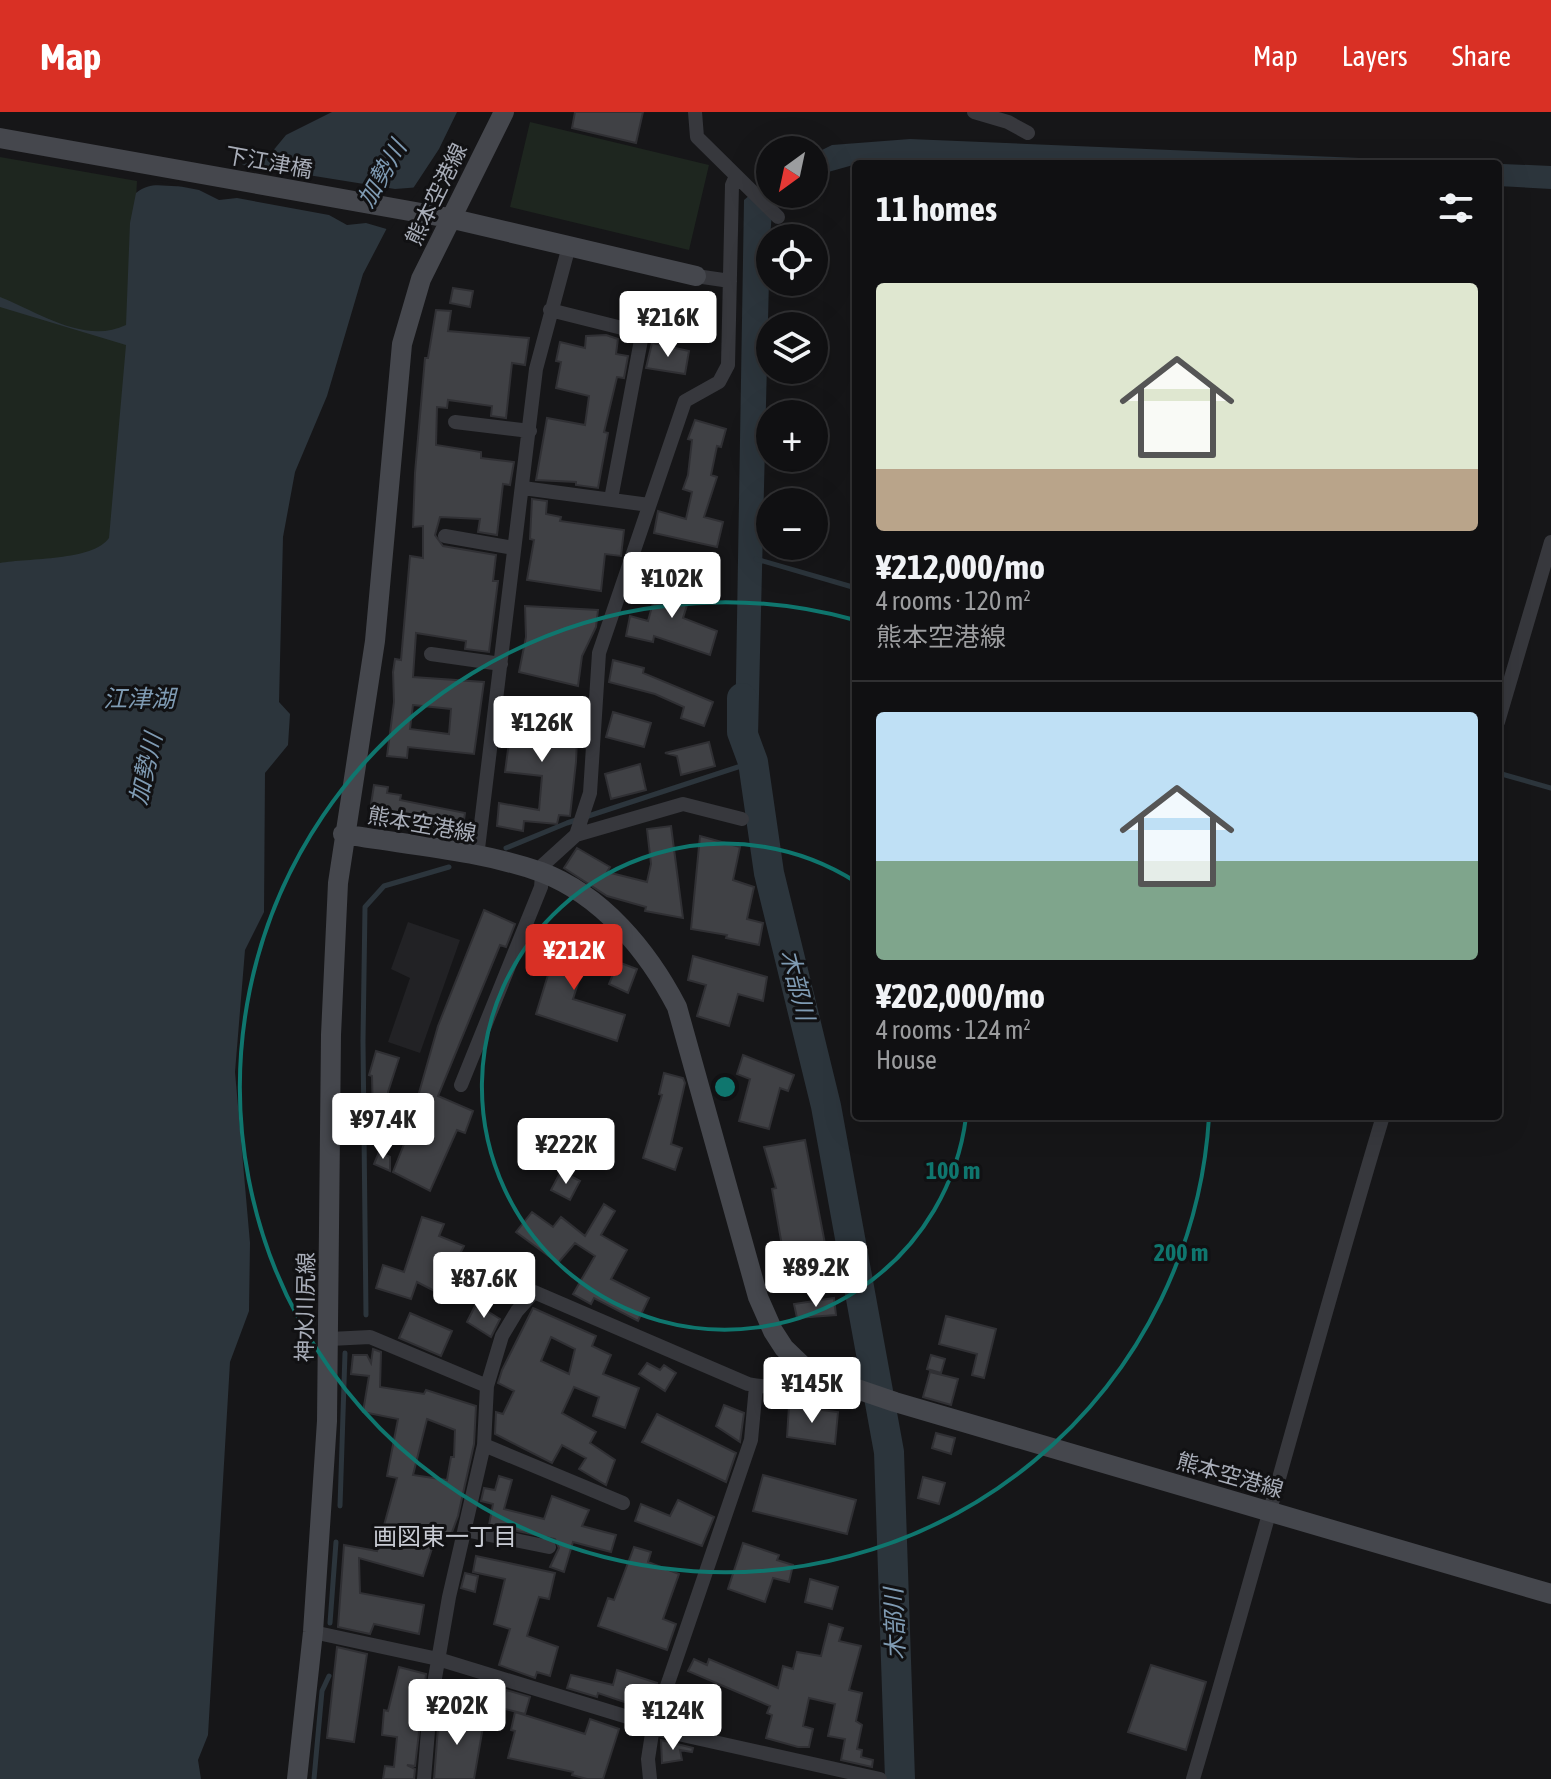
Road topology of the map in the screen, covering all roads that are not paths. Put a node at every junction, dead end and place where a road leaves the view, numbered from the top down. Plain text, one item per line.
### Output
1 (504, 112) edge
2 (695, 112) edge
3 (974, 112) edge
4 (1028, 133) dead end
5 (0, 138) edge
6 (736, 176) junction
7 (777, 216) dead end
8 (449, 218) junction
9 (569, 246) junction
10 (696, 276) joint
11 (730, 281) junction
12 (550, 310) junction
13 (455, 422) dead end
14 (530, 431) junction
15 (523, 488) junction
16 (611, 499) junction
17 (649, 505) junction
18 (445, 536) dead end
19 (1551, 542) edge
20 (514, 548) junction
21 (431, 654) dead end
22 (501, 664) junction
23 (1502, 708) edge
24 (742, 819) dead end
25 (577, 832) junction
26 (343, 834) junction
27 (477, 857) junction
28 (542, 872) junction
29 (461, 1085) dead end
30 (1382, 1120) edge
31 (330, 1339) junction
32 (810, 1373) junction
33 (487, 1386) junction
34 (756, 1386) junction
35 (484, 1445) junction
36 (623, 1503) dead end
37 (1272, 1513) junction
38 (465, 1530) junction
39 (549, 1547) dead end
40 (1551, 1594) edge
41 (313, 1632) junction
42 (438, 1659) junction
43 (653, 1727) junction
44 (297, 1779) edge
45 (424, 1779) edge
46 (650, 1779) edge
47 (880, 1779) edge
48 (1193, 1779) edge

1 - 8 main road, 熊本空港線
2 - 6 street
3 - 4 street
5 - 8 main road, 下江津橋
6 - 7 street
6 - 11 street
8 - 9 main road, 下江津橋
8 - 26 main road, 熊本空港線
9 - 10 main road, 下江津橋
9 - 12 street
10 - 11 street
11 - 17 street
12 - 14 street
12 - 16 street
13 - 14 street
14 - 15 street
15 - 16 street
15 - 20 street
16 - 17 street
17 - 25 street
18 - 20 street
19 - 23 street
20 - 22 street
21 - 22 street
22 - 27 street
24 - 25 street
25 - 28 street
26 - 27 main road, 熊本空港線
26 - 31 main road, 神水川尻線
27 - 28 main road, 熊本空港線
28 - 29 street
28 - 32 main road, 熊本空港線
30 - 37 street
31 - 33 street
31 - 41 main road, 神水川尻線
32 - 34 street
32 - 37 main road, 熊本空港線
33 - 34 street
33 - 35 street
34 - 43 street
35 - 36 street
35 - 38 street
37 - 40 main road, 熊本空港線
37 - 48 street
38 - 39 street
38 - 42 street
41 - 42 street
41 - 44 main road, 神水川尻線
42 - 43 street
42 - 45 street
43 - 46 street
43 - 47 street

